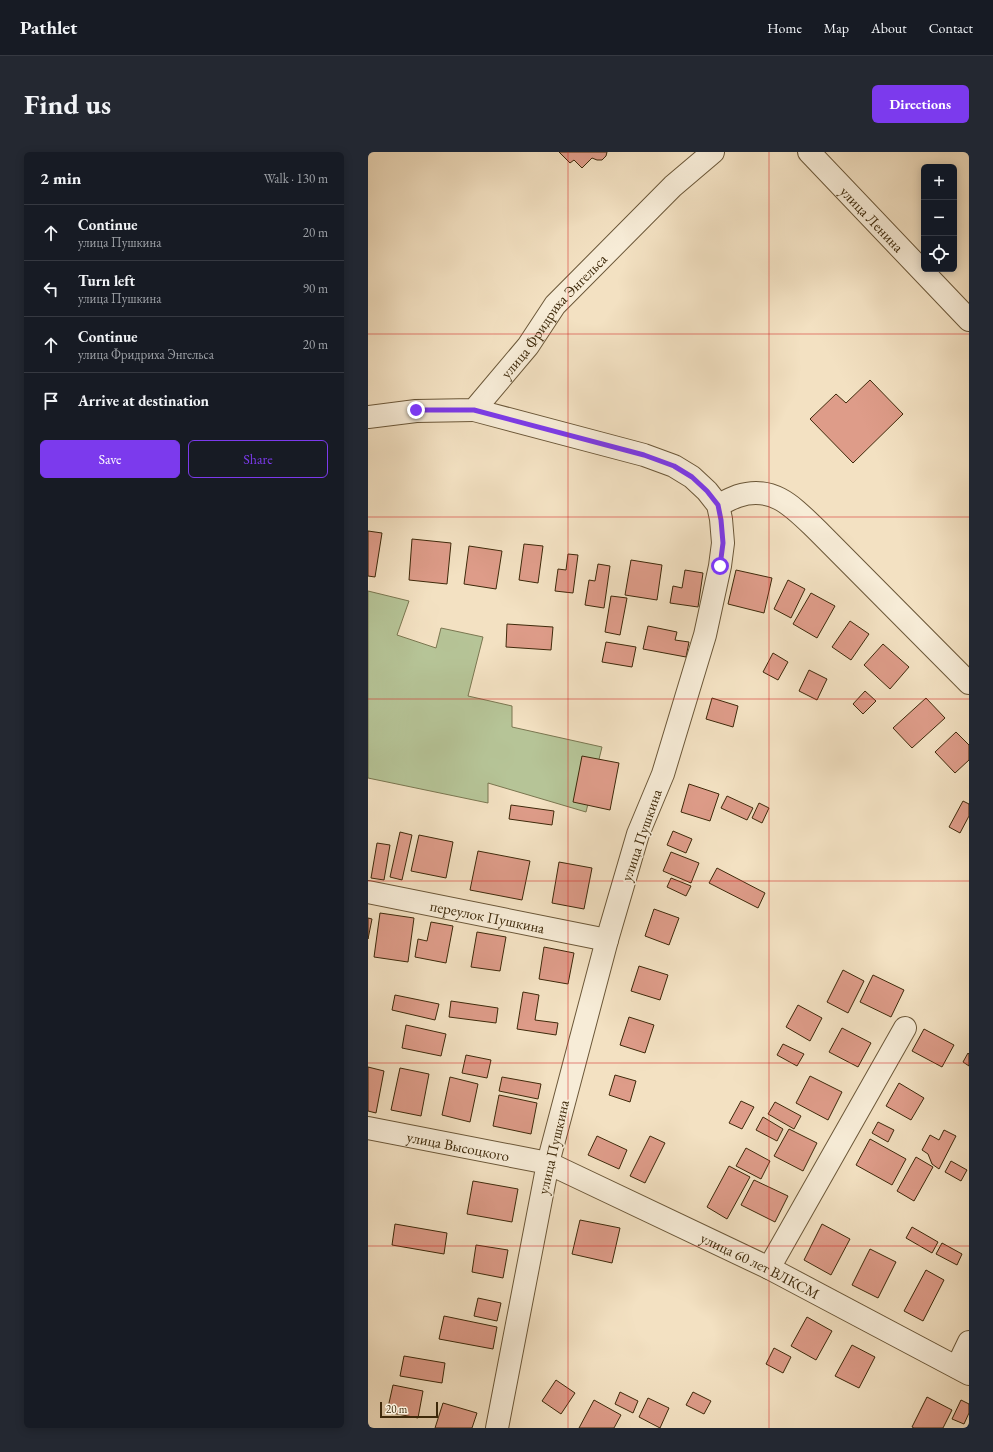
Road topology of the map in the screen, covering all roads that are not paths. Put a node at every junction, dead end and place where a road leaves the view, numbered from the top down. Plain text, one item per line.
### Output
1 (713, 152) edge
2 (809, 152) edge
3 (969, 320) edge
4 (474, 410) junction
5 (368, 417) edge
6 (718, 505) junction
7 (969, 683) edge
8 (368, 892) edge
9 (607, 940) junction
10 (905, 1028) dead end
11 (368, 1128) edge
12 (548, 1163) junction
13 (769, 1268) junction
14 (969, 1342) edge
15 (963, 1370) edge
16 (497, 1428) edge

1 - 4 street, улица Фридриха Энгельса
2 - 3 street, улица Ленина
4 - 5 street
4 - 6 street, улица Пушкина
6 - 7 street
6 - 9 street, улица Пушкина
8 - 9 street, переулок Пушкина
9 - 12 street, улица Пушкина
10 - 13 street
11 - 12 street, улица Высоцкого
12 - 13 street, улица 60 лет ВЛКСМ
12 - 16 street, улица Пушкина
13 - 15 street, улица 60 лет ВЛКСМ
14 - 15 street

